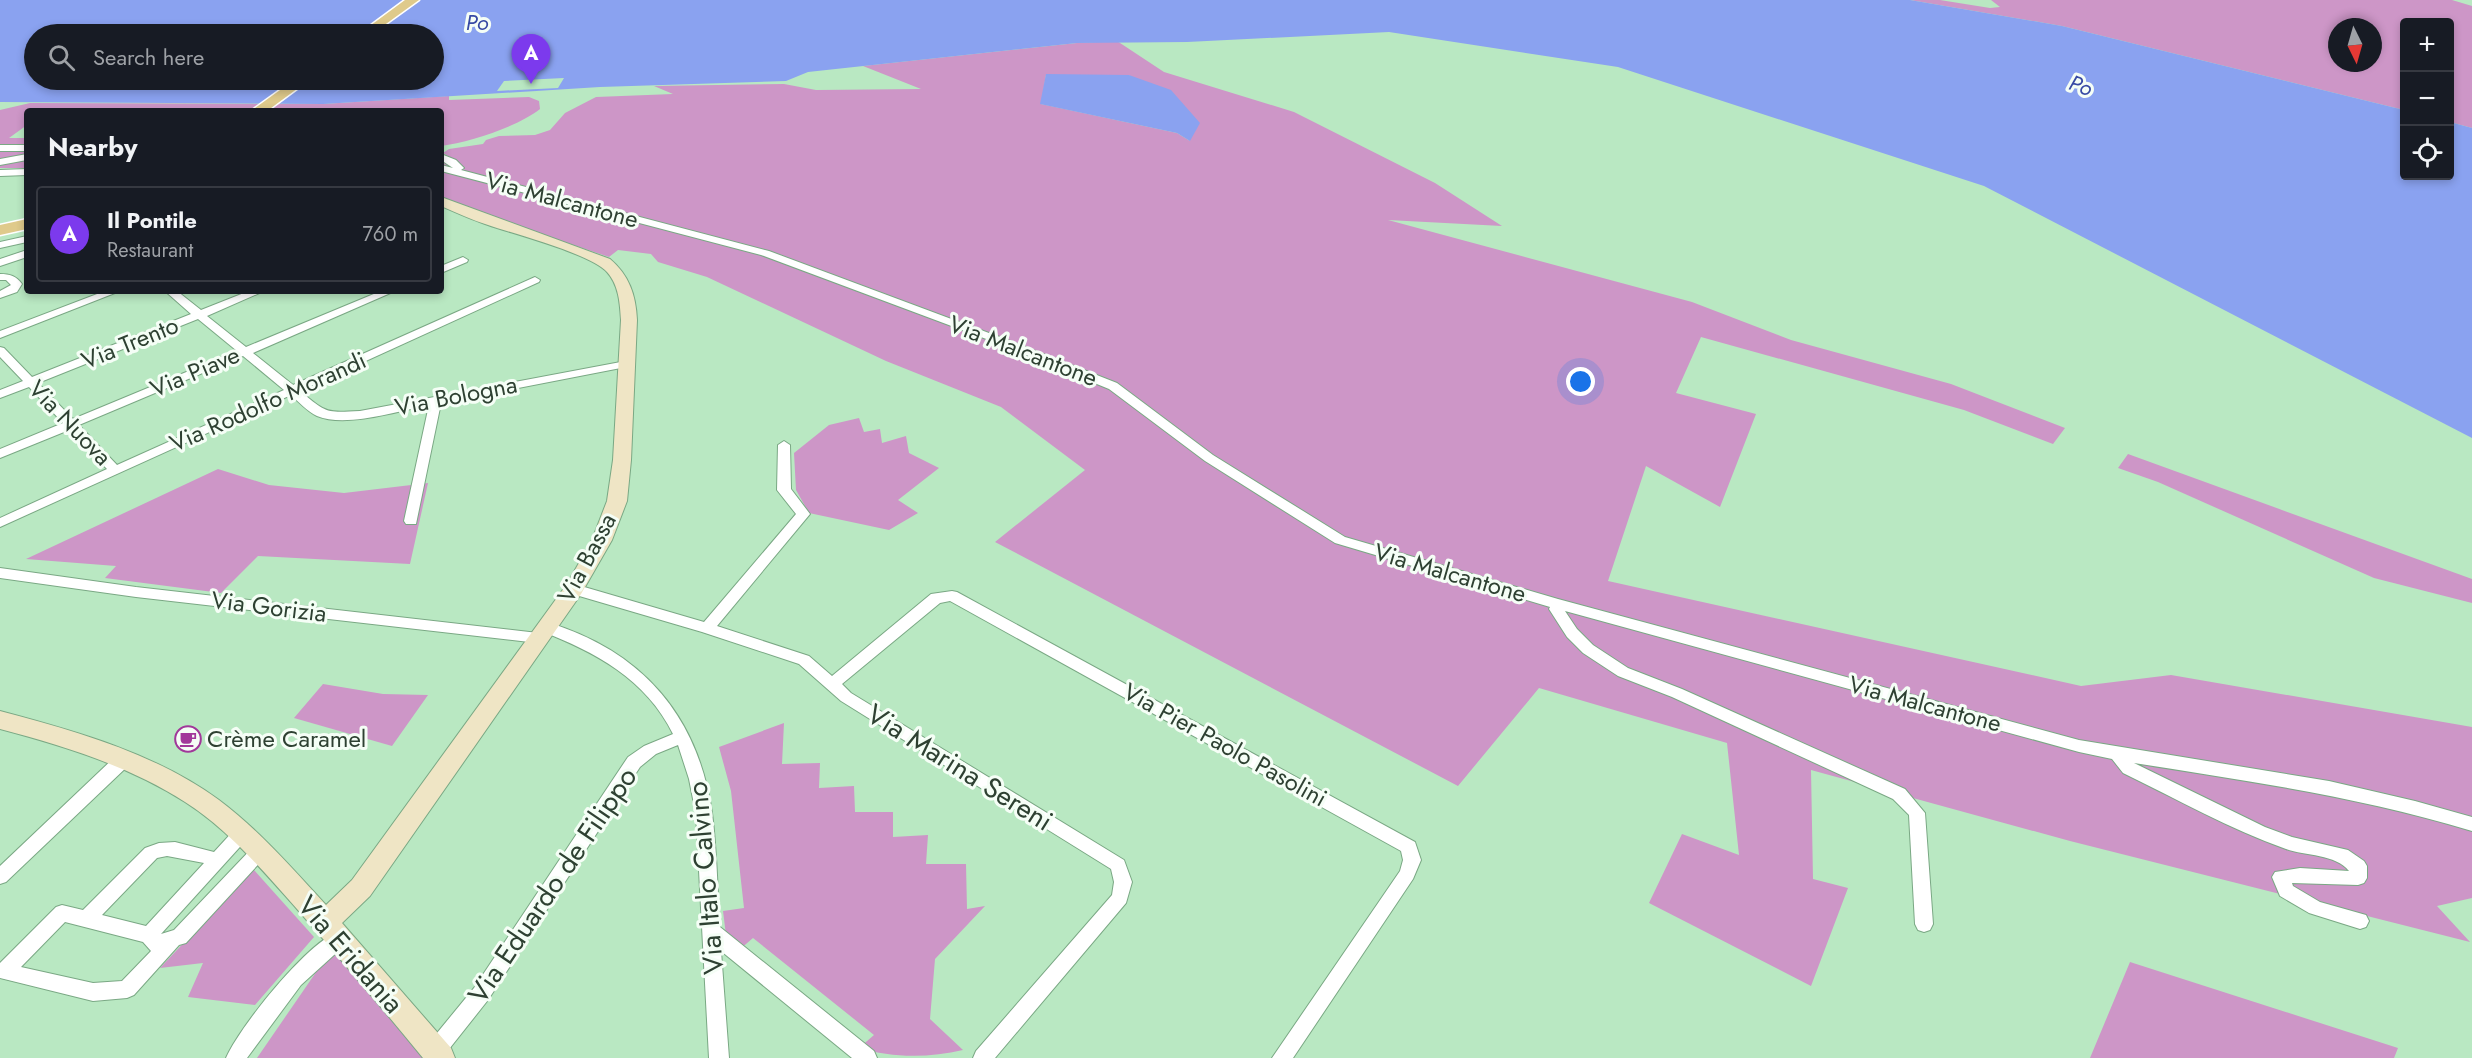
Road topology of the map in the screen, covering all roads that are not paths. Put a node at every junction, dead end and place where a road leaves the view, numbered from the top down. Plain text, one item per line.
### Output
1 (413, 0) edge
2 (379, 24) edge
3 (288, 90) edge
4 (262, 108) edge
5 (0, 148) edge
6 (24, 148) edge
7 (24, 158) edge
8 (444, 158) edge
9 (0, 162) edge
10 (447, 170) edge
11 (24, 172) edge
12 (0, 173) edge
13 (444, 202) edge
14 (24, 225) edge
15 (0, 230) edge
16 (24, 240) edge
17 (0, 245) edge
18 (24, 254) edge
19 (463, 260) dead end
20 (0, 263) edge
21 (444, 269) edge
22 (0, 277) edge
23 (535, 280) dead end
24 (107, 294) edge
25 (174, 294) edge
26 (252, 294) edge
27 (383, 294) edge
28 (0, 295) edge
29 (198, 315) junction
30 (0, 335) edge
31 (0, 350) edge
32 (244, 352) junction
33 (626, 364) junction
34 (30, 382) junction
35 (294, 391) junction
36 (0, 394) edge
37 (436, 400) junction
38 (71, 424) junction
39 (784, 445) dead end
40 (0, 454) edge
41 (116, 471) junction
42 (411, 521) dead end
43 (0, 522) edge
44 (0, 573) edge
45 (574, 589) junction
46 (1558, 604) junction
47 (707, 628) junction
48 (542, 633) junction
49 (833, 683) junction
50 (0, 720) edge
51 (683, 736) junction
52 (2118, 755) junction
53 (124, 759) junction
54 (2472, 824) edge
55 (242, 833) junction
56 (261, 850) junction
57 (217, 860) junction
58 (0, 877) edge
59 (86, 919) junction
60 (2360, 921) dead end
61 (1924, 924) dead end
62 (332, 930) junction
63 (711, 931) junction
64 (149, 935) junction
65 (172, 941) junction
66 (438, 1054) edge
67 (236, 1058) edge
68 (719, 1058) edge
69 (867, 1058) edge
70 (983, 1058) edge
71 (1282, 1058) edge

1 - 2 main road
3 - 4 main road
5 - 6 street
7 - 9 street
8 - 10 street, Via Malcantone
10 - 46 street, Via Malcantone
11 - 12 street
13 - 33 street, Via Bassa
14 - 15 main road
16 - 17 street
18 - 20 street
19 - 21 street
22 - 28 street
23 - 35 street, Via Rodolfo Morandi
24 - 30 street
25 - 29 street, Via Bologna
26 - 29 street, Via Trento
27 - 32 street, Via Piave
29 - 32 street, Via Bologna
29 - 34 street, Via Trento
31 - 34 street, Via Nuova
32 - 35 street, Via Bologna
32 - 38 street, Via Piave
33 - 37 street, Via Bologna
33 - 45 street, Via Bassa
34 - 36 street, Via Trento
34 - 38 street, Via Nuova
35 - 37 street, Via Bologna
35 - 41 street, Via Rodolfo Morandi
37 - 42 street
38 - 40 street, Via Piave
38 - 41 street, Via Nuova
39 - 47 street
41 - 43 street, Via Rodolfo Morandi
44 - 48 street, Via Gorizia
45 - 47 street, Via Marina Sereni
45 - 48 street, Via Bassa
46 - 52 street, Via Malcantone
46 - 61 street, Via Malcantone
47 - 49 street, Via Marina Sereni
48 - 51 street, Via Italo Calvino
48 - 62 street, Via Bassa
49 - 70 street, Via Marina Sereni
49 - 71 street, Via Pier Paolo Pasolini
50 - 53 street, Via Eridania
51 - 63 street, Via Italo Calvino
51 - 66 street, Via Eduardo de Filippo
52 - 54 street, Via Malcantone
52 - 60 street, Via Malcantone
53 - 55 street, Via Eridania
53 - 58 street
55 - 56 street, Via Eridania
55 - 57 street
56 - 62 street, Via Eridania
56 - 65 street
57 - 59 street
57 - 64 street
59 - 64 street
59 - 65 street
62 - 66 street, Via Eridania
62 - 67 street
63 - 68 street, Via Italo Calvino
63 - 69 street
64 - 65 street

